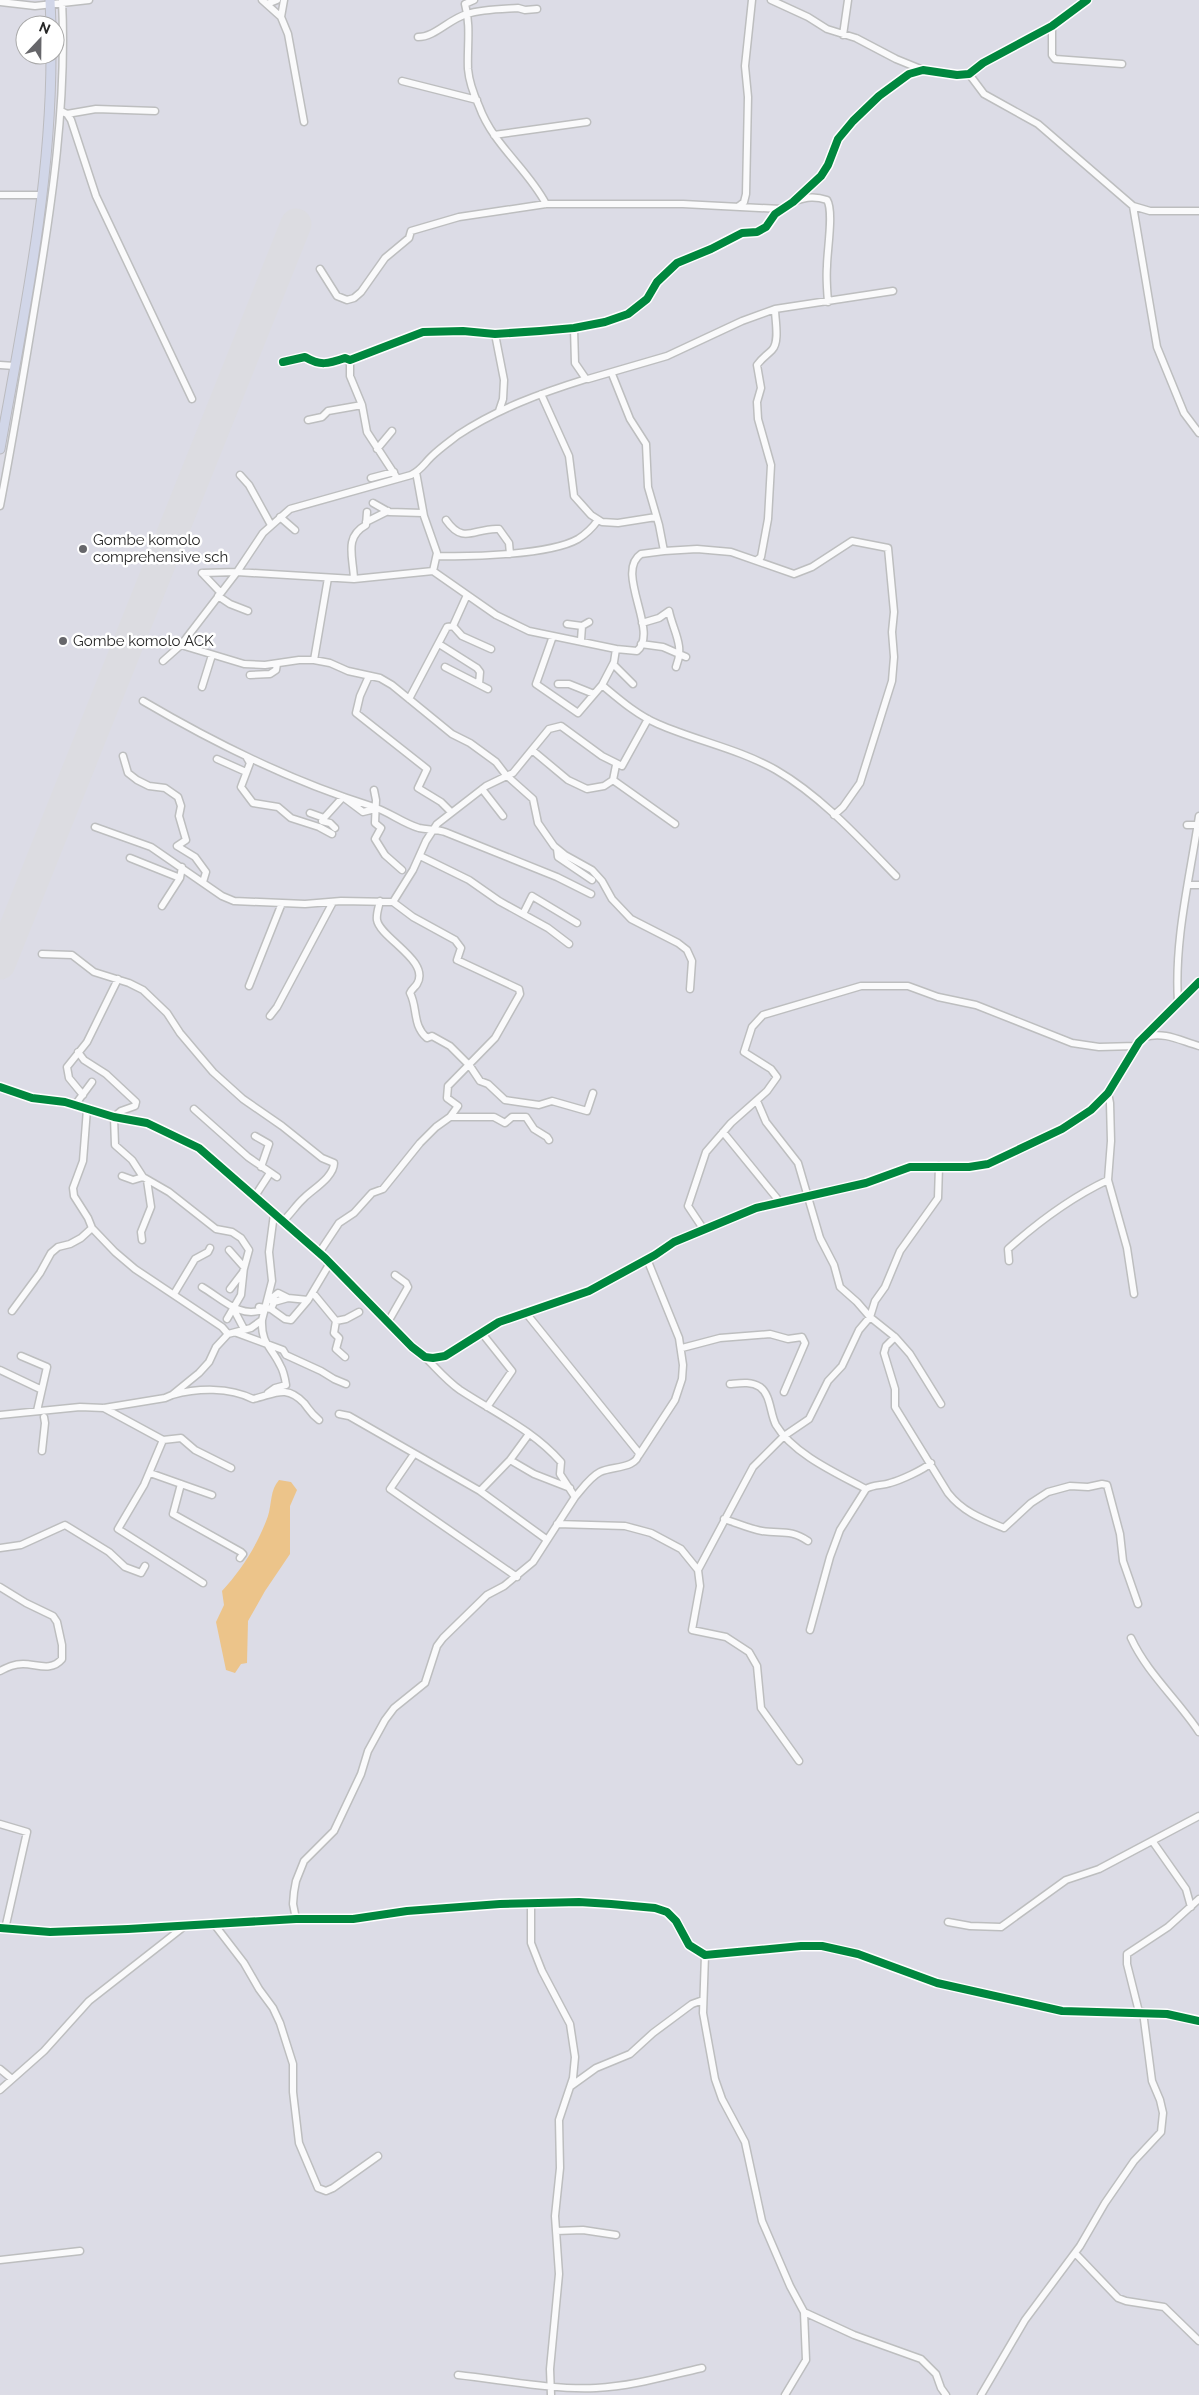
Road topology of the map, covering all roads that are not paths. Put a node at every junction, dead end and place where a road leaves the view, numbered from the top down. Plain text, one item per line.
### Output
1 (89, 0) edge
2 (277, 0) edge
3 (284, 0) edge
4 (474, 0) edge
5 (752, 0) edge
6 (771, 0) edge
7 (848, 0) edge
8 (1087, 0) edge
9 (0, 2) edge
10 (50, 2) edge
11 (62, 2) edge
12 (264, 2) edge
13 (537, 9) dead end
14 (467, 14) junction
15 (51, 15) edge
16 (281, 17) junction
17 (1052, 26) junction
18 (843, 35) junction
19 (418, 37) dead end
20 (1122, 64) dead end
21 (51, 65) edge
22 (923, 70) junction
23 (969, 74) junction
24 (402, 81) dead end
25 (477, 100) junction
26 (155, 111) dead end
27 (64, 112) junction
28 (304, 122) dead end
29 (587, 122) dead end
30 (494, 134) junction
31 (0, 195) edge
32 (41, 195) junction
33 (793, 202) junction
34 (546, 204) junction
35 (739, 206) junction
36 (1133, 206) junction
37 (781, 209) junction
38 (1199, 211) edge
39 (320, 269) dead end
40 (893, 291) dead end
41 (828, 302) junction
42 (775, 309) junction
43 (574, 328) junction
44 (496, 334) junction
45 (350, 360) junction
46 (283, 362) dead end
47 (0, 365) edge
48 (15, 366) junction
49 (612, 374) junction
50 (586, 379) junction
51 (541, 394) junction
52 (192, 399) dead end
53 (362, 405) junction
54 (499, 411) junction
55 (308, 420) dead end
56 (392, 431) dead end
57 (1199, 433) edge
58 (0, 449) edge
59 (377, 449) junction
60 (416, 472) junction
61 (396, 475) junction
62 (240, 476) dead end
63 (371, 478) dead end
64 (373, 503) dead end
65 (0, 506) edge
66 (367, 512) dead end
67 (388, 512) junction
68 (423, 513) junction
69 (280, 517) junction
70 (656, 517) junction
71 (446, 520) dead end
72 (598, 520) junction
73 (366, 522) junction
74 (271, 525) junction
75 (294, 530) dead end
76 (664, 551) junction
77 (510, 554) junction
78 (437, 556) junction
79 (757, 560) junction
80 (433, 571) junction
81 (236, 572) junction
82 (328, 578) junction
83 (354, 578) junction
84 (219, 594) junction
85 (466, 595) junction
86 (248, 611) dead end
87 (589, 622) dead end
88 (642, 623) junction
89 (567, 624) dead end
90 (453, 626) junction
91 (582, 626) junction
92 (553, 636) junction
93 (581, 640) junction
94 (438, 644) junction
95 (642, 644) junction
96 (181, 645) junction
97 (491, 648) dead end
98 (616, 649) junction
99 (678, 653) junction
100 (212, 656) junction
101 (686, 657) dead end
102 (314, 660) junction
103 (163, 661) dead end
104 (277, 664) junction
105 (613, 664) junction
106 (445, 667) dead end
107 (676, 667) dead end
108 (250, 675) dead end
109 (369, 676) junction
110 (479, 684) junction
111 (558, 684) dead end
112 (633, 684) dead end
113 (602, 685) junction
114 (202, 687) dead end
115 (488, 689) dead end
116 (594, 694) junction
117 (409, 700) junction
118 (144, 701) dead end
119 (648, 719) junction
120 (532, 750) junction
121 (123, 756) dead end
122 (245, 756) junction
123 (217, 759) dead end
124 (616, 765) junction
125 (246, 772) junction
126 (506, 776) junction
127 (613, 780) junction
128 (482, 789) junction
129 (374, 790) dead end
130 (343, 797) junction
131 (375, 808) junction
132 (451, 812) junction
133 (310, 813) dead end
134 (834, 815) junction
135 (503, 816) dead end
136 (1199, 816) edge
137 (322, 822) junction
138 (675, 824) dead end
139 (1187, 825) dead end
140 (1197, 825) junction
141 (95, 826) dead end
142 (434, 829) junction
143 (333, 831) dead end
144 (557, 849) junction
145 (420, 856) junction
146 (130, 858) dead end
147 (182, 867) junction
148 (402, 870) dead end
149 (896, 876) dead end
150 (180, 878) junction
151 (592, 880) dead end
152 (203, 882) junction
153 (1188, 885) junction
154 (1199, 885) edge
155 (591, 894) dead end
156 (380, 901) junction
157 (333, 902) junction
158 (393, 902) junction
159 (282, 903) junction
160 (162, 906) dead end
161 (522, 914) junction
162 (577, 923) dead end
163 (569, 944) dead end
164 (42, 954) dead end
165 (118, 979) junction
166 (1199, 982) edge
167 (249, 986) dead end
168 (690, 989) dead end
169 (1178, 1002) junction
170 (270, 1016) dead end
171 (1144, 1037) junction
172 (1136, 1046) junction
173 (1199, 1046) edge
174 (78, 1052) junction
175 (470, 1066) junction
176 (92, 1082) dead end
177 (0, 1087) edge
178 (593, 1093) dead end
179 (1108, 1093) junction
180 (83, 1095) junction
181 (757, 1101) junction
182 (76, 1105) junction
183 (87, 1109) junction
184 (194, 1109) dead end
185 (114, 1117) junction
186 (450, 1117) junction
187 (723, 1132) junction
188 (255, 1136) dead end
189 (549, 1140) dead end
190 (938, 1166) junction
191 (261, 1167) junction
192 (270, 1173) junction
193 (122, 1176) dead end
194 (277, 1177) dead end
195 (145, 1179) junction
196 (1108, 1180) junction
197 (255, 1196) junction
198 (809, 1196) junction
199 (780, 1202) junction
200 (274, 1214) junction
201 (283, 1221) junction
202 (92, 1228) junction
203 (704, 1230) junction
204 (142, 1240) dead end
205 (210, 1248) dead end
206 (229, 1250) dead end
207 (319, 1254) junction
208 (647, 1259) junction
209 (1009, 1261) dead end
210 (330, 1263) junction
211 (243, 1272) junction
212 (395, 1275) dead end
213 (202, 1287) dead end
214 (230, 1289) dead end
215 (313, 1293) junction
216 (174, 1294) junction
217 (1134, 1294) dead end
218 (288, 1298) junction
219 (308, 1300) junction
220 (268, 1301) junction
221 (233, 1308) junction
222 (264, 1308) junction
223 (12, 1312) dead end
224 (359, 1312) dead end
225 (526, 1313) junction
226 (870, 1317) junction
227 (228, 1319) dead end
228 (262, 1320) junction
229 (336, 1321) junction
230 (388, 1322) junction
231 (244, 1329) junction
232 (481, 1332) junction
233 (237, 1333) junction
234 (228, 1334) junction
235 (895, 1337) junction
236 (265, 1344) junction
237 (682, 1348) junction
238 (21, 1356) dead end
239 (345, 1357) dead end
240 (425, 1357) junction
241 (0, 1370) edge
242 (346, 1384) dead end
243 (730, 1384) dead end
244 (40, 1390) junction
245 (784, 1392) dead end
246 (172, 1395) junction
247 (263, 1397) junction
248 (941, 1404) dead end
249 (487, 1407) junction
250 (104, 1408) junction
251 (41, 1412) junction
252 (0, 1414) edge
253 (339, 1414) dead end
254 (319, 1420) dead end
255 (529, 1434) junction
256 (784, 1436) junction
257 (163, 1440) junction
258 (42, 1452) dead end
259 (414, 1454) junction
260 (639, 1455) junction
261 (510, 1460) junction
262 (931, 1464) junction
263 (232, 1468) dead end
264 (150, 1473) junction
265 (181, 1484) junction
266 (571, 1489) junction
267 (866, 1489) junction
268 (480, 1491) junction
269 (212, 1495) dead end
270 (575, 1497) junction
271 (724, 1519) junction
272 (557, 1524) junction
273 (546, 1539) junction
274 (808, 1541) dead end
275 (0, 1548) edge
276 (240, 1558) dead end
277 (145, 1566) dead end
278 (698, 1570) junction
279 (517, 1577) junction
280 (202, 1582) dead end
281 (0, 1587) edge
282 (1138, 1604) dead end
283 (810, 1630) dead end
284 (1131, 1638) dead end
285 (0, 1671) edge
286 (1199, 1732) edge
287 (799, 1761) dead end
288 (1199, 1816) edge
289 (0, 1824) edge
290 (1153, 1842) junction
291 (1199, 1899) edge
292 (530, 1903) junction
293 (1191, 1906) junction
294 (296, 1919) junction
295 (948, 1922) dead end
296 (214, 1924) junction
297 (186, 1925) junction
298 (3, 1929) edge
299 (705, 1955) junction
300 (703, 2000) junction
301 (1141, 2012) junction
302 (1199, 2021) edge
303 (0, 2070) edge
304 (12, 2078) junction
305 (570, 2087) junction
306 (0, 2090) edge
307 (378, 2156) dead end
308 (556, 2231) junction
309 (616, 2236) dead end
310 (80, 2251) dead end
311 (1075, 2253) junction
312 (0, 2260) edge
313 (804, 2312) junction
314 (1199, 2341) edge
315 (702, 2368) dead end
316 (458, 2375) dead end
317 (549, 2386) junction
318 (550, 2395) edge
319 (785, 2395) edge
320 (946, 2395) edge
321 (981, 2395) edge

1 - 11 street
2 - 12 street
3 - 16 street
4 - 14 street
5 - 35 street
6 - 18 street
7 - 18 street
8 - 17 street
9 - 10 street
10 - 11 street
10 - 15 highway
11 - 27 street
12 - 16 street
13 - 14 street
14 - 19 street
14 - 25 street
16 - 28 street
17 - 20 street
17 - 23 street
18 - 22 street
21 - 32 highway
22 - 23 street
22 - 33 street
23 - 36 street
24 - 25 street
25 - 30 street
26 - 27 street
27 - 52 street
27 - 65 street
29 - 30 street
30 - 34 street
31 - 32 street
32 - 48 highway
33 - 37 street
33 - 41 street
34 - 35 street
34 - 39 street
35 - 37 street
36 - 38 street
36 - 57 street
37 - 43 street
40 - 41 street
41 - 42 street
42 - 49 street
42 - 79 street
43 - 44 street
43 - 50 street
44 - 45 street
44 - 54 street
45 - 46 street
45 - 53 street
47 - 48 street
48 - 58 highway
49 - 50 street
49 - 70 street
50 - 51 street
51 - 54 street
51 - 72 street
53 - 55 street
53 - 59 street
54 - 60 street
56 - 59 street
59 - 61 street
60 - 61 street
60 - 68 street
61 - 63 street
61 - 69 street
62 - 74 street
64 - 67 street
66 - 73 street
67 - 68 street
67 - 73 street
68 - 78 street
69 - 74 street
69 - 75 street
70 - 72 street
70 - 76 street
71 - 77 street
72 - 77 street
73 - 83 street
74 - 81 street
76 - 79 street
76 - 88 street
77 - 78 street
78 - 80 street
79 - 134 street
80 - 83 street
80 - 85 street
81 - 82 street
81 - 84 street
81 - 84 street
82 - 83 street
82 - 102 street
84 - 86 street
84 - 96 street
85 - 90 street
85 - 92 street
87 - 91 street
88 - 95 street
88 - 99 street
89 - 91 street
90 - 94 street
90 - 97 street
91 - 93 street
92 - 93 street
92 - 116 street
93 - 98 street
94 - 110 street
94 - 117 street
95 - 98 street
95 - 99 street
96 - 100 street
96 - 103 street
98 - 105 street
99 - 101 street
99 - 107 street
100 - 104 street
100 - 114 street
102 - 104 street
102 - 109 street
104 - 108 street
105 - 112 street
105 - 113 street
106 - 110 street
109 - 117 street
109 - 132 street
110 - 115 street
111 - 116 street
113 - 116 street
113 - 119 street
117 - 126 street
118 - 122 street
119 - 124 street
119 - 134 street
120 - 124 street
120 - 126 street
120 - 127 street
121 - 152 street
122 - 125 street
122 - 130 street
123 - 125 street
124 - 127 street
125 - 137 street
126 - 128 street
126 - 144 street
127 - 138 street
128 - 132 street
128 - 135 street
129 - 131 street
130 - 131 street
130 - 137 street
131 - 142 street
131 - 148 street
132 - 142 street
133 - 137 street
134 - 149 street
136 - 140 street
137 - 143 street
139 - 140 street
140 - 153 street
141 - 147 street
142 - 145 street
142 - 155 street
144 - 151 street
144 - 168 street
145 - 158 street
145 - 161 street
146 - 150 street
147 - 150 street
147 - 152 street
150 - 160 street
152 - 159 street
153 - 154 street
153 - 169 street
156 - 157 street
156 - 158 street
156 - 175 street
157 - 159 street
157 - 170 street
158 - 175 street
159 - 167 street
161 - 162 street
161 - 163 street
164 - 165 street
165 - 174 street
165 - 201 street
166 - 169 street
169 - 171 street
171 - 172 street
171 - 173 street
172 - 179 street
172 - 181 street
174 - 180 street
174 - 185 street
175 - 178 street
175 - 186 street
176 - 180 street
177 - 182 street
179 - 190 street
179 - 196 street
180 - 182 street
181 - 187 street
181 - 198 street
182 - 183 street
183 - 185 street
183 - 202 street
184 - 191 street
185 - 195 street
185 - 197 street
186 - 189 street
186 - 207 street
187 - 199 street
187 - 203 street
188 - 191 street
190 - 198 street
190 - 226 street
191 - 192 street
192 - 194 street
192 - 197 street
193 - 195 street
195 - 204 street
195 - 211 street
196 - 209 street
196 - 217 street
197 - 200 street
198 - 199 street
198 - 226 street
199 - 203 street
200 - 201 street
200 - 220 street
201 - 207 street
202 - 216 street
202 - 223 street
203 - 208 street
205 - 216 street
206 - 211 street
207 - 210 street
208 - 225 street
208 - 237 street
210 - 215 street
210 - 230 street
211 - 214 street
211 - 221 street
212 - 230 street
213 - 221 street
215 - 219 street
215 - 229 street
216 - 234 street
218 - 219 street
218 - 220 street
218 - 222 street
219 - 222 street
220 - 222 street
221 - 222 street
221 - 227 street
221 - 231 street
222 - 228 street
224 - 229 street
225 - 232 street
225 - 260 street
226 - 235 street
226 - 256 street
228 - 231 street
228 - 236 street
229 - 239 street
230 - 240 street
231 - 233 street
232 - 240 street
232 - 249 street
233 - 234 street
233 - 236 street
234 - 246 street
235 - 248 street
235 - 262 street
236 - 242 street
236 - 247 street
237 - 245 street
237 - 260 street
238 - 244 street
240 - 249 street
241 - 244 street
243 - 256 street
244 - 251 street
246 - 247 street
246 - 250 street
247 - 254 street
249 - 255 street
250 - 251 street
250 - 257 street
251 - 252 street
251 - 258 street
253 - 259 street
255 - 261 street
255 - 266 street
256 - 267 street
256 - 271 street
257 - 263 street
257 - 264 street
259 - 268 street
259 - 279 street
260 - 270 street
261 - 266 street
261 - 268 street
262 - 267 street
262 - 282 street
264 - 265 street
264 - 280 street
265 - 269 street
265 - 276 street
266 - 270 street
267 - 283 street
268 - 273 street
270 - 272 street
271 - 274 street
271 - 278 street
272 - 273 street
272 - 278 street
273 - 279 street
275 - 277 street
278 - 287 street
279 - 294 street
281 - 285 street
284 - 286 street
288 - 290 street
289 - 298 street
290 - 293 street
290 - 295 street
291 - 293 street
292 - 294 street
292 - 299 street
292 - 305 street
293 - 301 street
294 - 296 street
296 - 297 street
296 - 307 street
297 - 298 street
297 - 304 street
299 - 300 street
299 - 301 street
300 - 305 street
300 - 313 street
301 - 302 street
301 - 311 street
303 - 304 street
304 - 306 street
305 - 308 street
308 - 309 street
308 - 317 street
310 - 312 street
311 - 314 street
311 - 321 street
313 - 319 street
313 - 320 street
315 - 317 street
316 - 317 street
317 - 318 street

